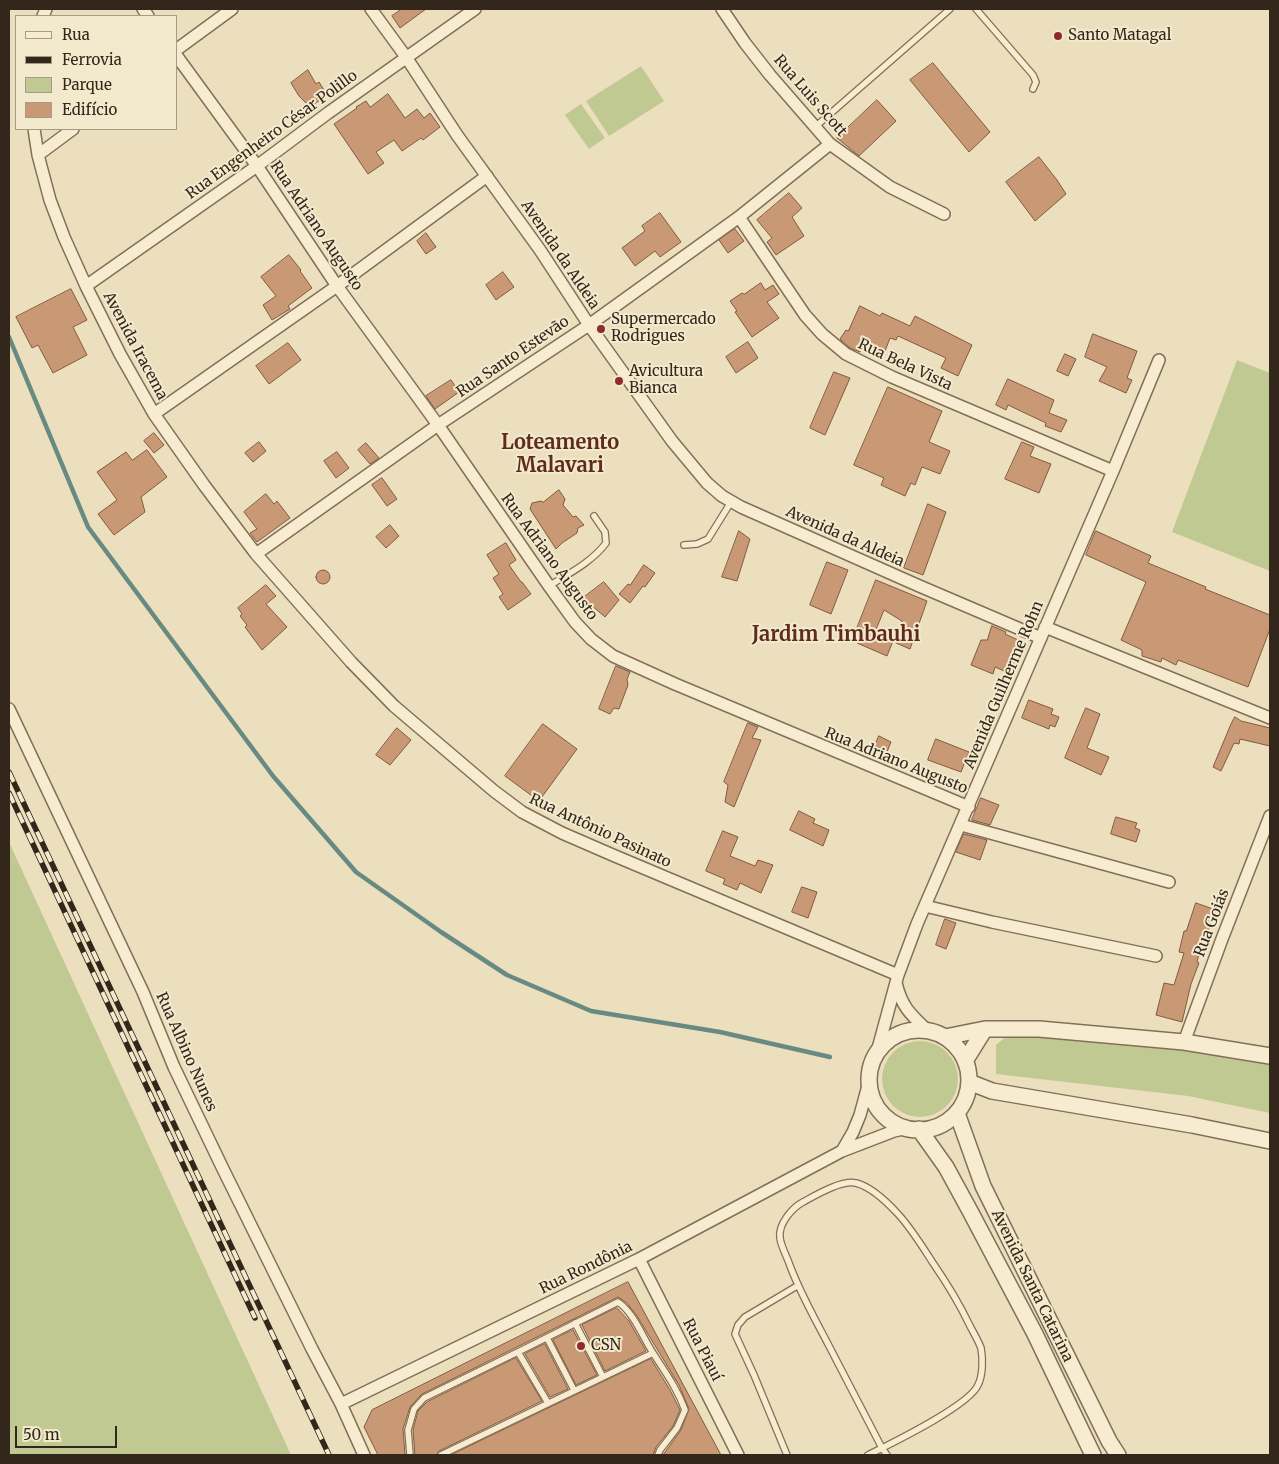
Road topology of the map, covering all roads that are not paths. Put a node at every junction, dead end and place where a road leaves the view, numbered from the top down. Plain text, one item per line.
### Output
1 (232, 9) edge
2 (371, 9) edge
3 (475, 9) edge
4 (722, 9) edge
5 (950, 9) edge
6 (976, 9) edge
7 (178, 49) edge
8 (406, 57) junction
9 (178, 58) edge
10 (1033, 89) dead end
11 (815, 127) junction
12 (34, 130) edge
13 (72, 130) edge
14 (830, 144) junction
15 (38, 155) junction
16 (257, 166) junction
17 (487, 176) junction
18 (944, 214) dead end
19 (739, 217) junction
20 (86, 286) junction
21 (337, 286) junction
22 (589, 325) junction
23 (1159, 360) dead end
24 (154, 414) junction
25 (438, 426) junction
26 (1113, 471) junction
27 (732, 502) junction
28 (594, 516) dead end
29 (684, 546) dead end
30 (256, 554) junction
31 (549, 586) junction
32 (1043, 632) junction
33 (9, 709) edge
34 (1270, 718) edge
35 (969, 807) junction
36 (1270, 816) edge
37 (961, 826) junction
38 (1169, 882) dead end
39 (925, 906) junction
40 (1156, 956) dead end
41 (897, 978) junction
42 (985, 1029) junction
43 (927, 1030) junction
44 (945, 1037) junction
45 (1184, 1042) junction
46 (876, 1052) junction
47 (1270, 1056) edge
48 (966, 1062) junction
49 (869, 1082) junction
50 (969, 1082) junction
51 (957, 1113) junction
52 (914, 1128) junction
53 (1270, 1141) edge
54 (842, 1151) junction
55 (639, 1259) junction
56 (797, 1286) junction
57 (575, 1323) junction
58 (547, 1338) junction
59 (518, 1352) junction
60 (653, 1353) junction
61 (603, 1377) junction
62 (574, 1390) junction
63 (548, 1403) junction
64 (341, 1404) junction
65 (882, 1448) junction
66 (364, 1455) edge
67 (410, 1455) edge
68 (441, 1455) edge
69 (658, 1455) edge
70 (738, 1455) edge
71 (787, 1455) edge
72 (868, 1455) edge
73 (887, 1455) edge
74 (1093, 1455) edge
75 (1118, 1455) edge

1 - 7 street
2 - 8 street, Avenida da Aldeia
3 - 8 street, Rua Engenheiro César Polillo
4 - 11 street, Rua Luis Scott
5 - 11 lane
6 - 10 lane
8 - 16 street, Rua Engenheiro César Polillo
8 - 17 street, Avenida da Aldeia
9 - 16 street, Rua Adriano Augusto
11 - 14 street, Rua Luis Scott
12 - 15 street, Avenida Iracema
13 - 15 street
14 - 18 street, Rua Luis Scott
14 - 19 street, Rua Santo Estevão
15 - 20 street, Avenida Iracema
16 - 20 street, Rua Engenheiro César Polillo
16 - 21 street, Rua Adriano Augusto
17 - 21 street
17 - 22 street, Avenida da Aldeia
19 - 22 street, Rua Santo Estevão
19 - 26 street, Rua Bela Vista
20 - 24 street, Avenida Iracema
21 - 24 street
21 - 25 street, Rua Adriano Augusto
22 - 25 street, Rua Santo Estevão
22 - 27 street, Avenida da Aldeia
23 - 26 street, Avenida Guilherme Rohn
24 - 30 street, Avenida Iracema
25 - 30 street, Rua Santo Estevão
25 - 31 street, Rua Adriano Augusto
26 - 32 street, Avenida Guilherme Rohn
27 - 29 lane
27 - 32 street, Avenida da Aldeia
28 - 31 lane
30 - 41 street, Rua Antônio Pasinato
31 - 35 street, Rua Adriano Augusto
32 - 34 street, Avenida da Aldeia
32 - 35 street, Avenida Guilherme Rohn
33 - 64 street, Rua Albino Nunes
35 - 37 street, Avenida Guilherme Rohn
36 - 45 street, Rua Goiás
37 - 38 street
37 - 39 street, Avenida Guilherme Rohn
39 - 40 street
39 - 41 street, Avenida Guilherme Rohn
41 - 43 street
41 - 46 street, Avenida Guilherme Rohn
42 - 44 street
42 - 45 street
42 - 48 street
43 - 44 street
43 - 46 street
44 - 48 street
45 - 47 street
46 - 49 street
48 - 50 street
49 - 52 street
49 - 54 street
50 - 51 street
50 - 53 street
51 - 52 street
51 - 75 street, Avenida Santa Catarina
52 - 54 street, Rua Rondônia
52 - 74 street, Avenida Santa Catarina
54 - 55 street, Rua Rondônia
55 - 64 street, Rua Rondônia
55 - 70 street, Rua Piauí
56 - 65 lane
56 - 65 lane
56 - 71 lane
57 - 58 lane
57 - 60 lane
57 - 61 lane
58 - 59 lane
58 - 62 lane
59 - 63 lane
59 - 67 lane
60 - 61 lane
60 - 69 lane
61 - 62 lane
62 - 63 lane
63 - 68 lane
64 - 66 street, Rua Albino Nunes
65 - 72 lane
65 - 73 lane

